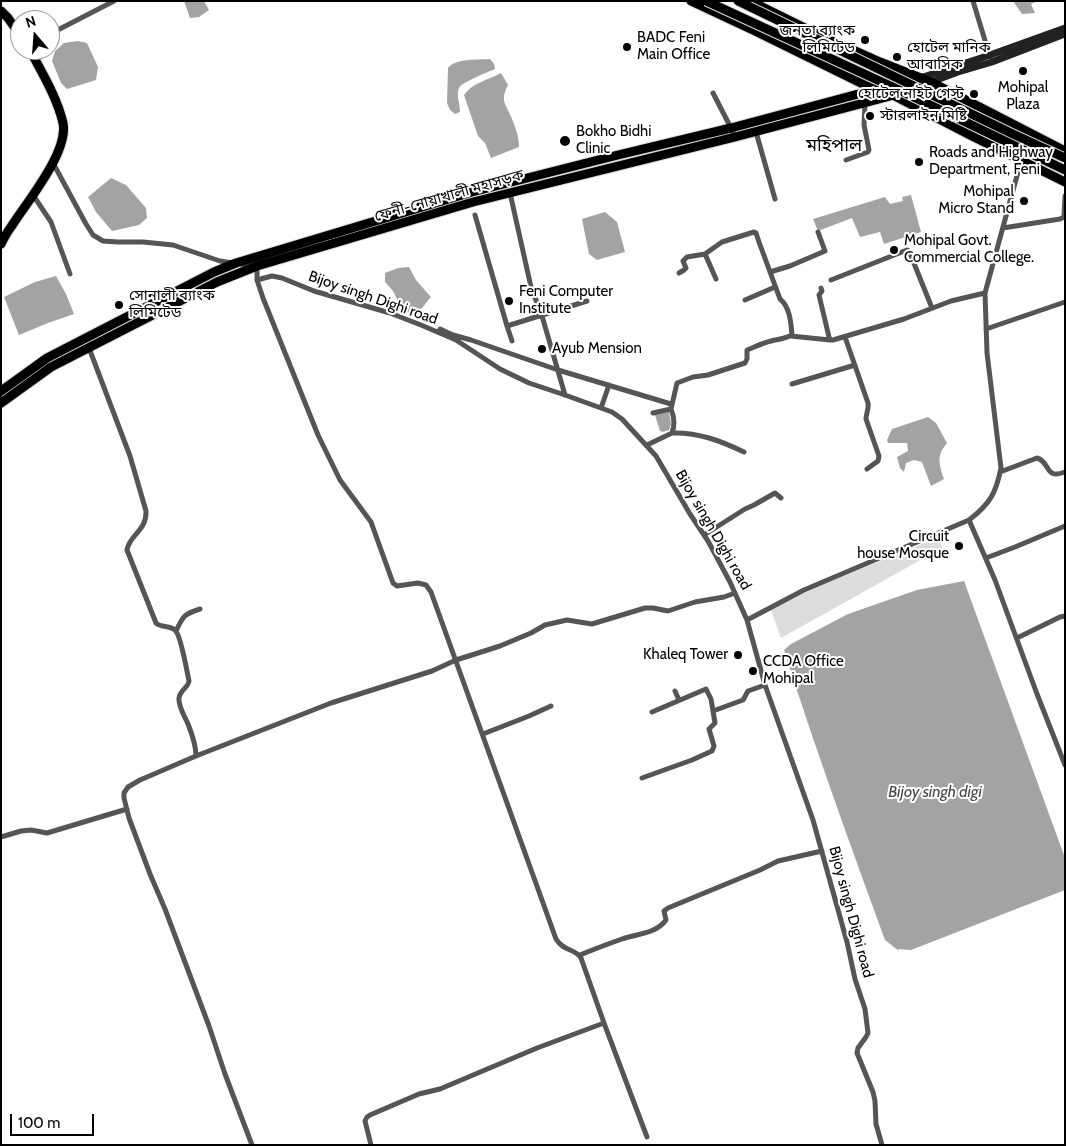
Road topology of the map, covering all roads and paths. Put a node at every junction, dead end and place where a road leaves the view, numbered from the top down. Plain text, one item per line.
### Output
1 (114, 1) edge
2 (691, 1) edge
3 (706, 1) edge
4 (738, 1) edge
5 (973, 1) edge
6 (754, 2) edge
7 (1, 11) edge
8 (10, 21) edge
9 (1065, 28) edge
10 (60, 29) edge
11 (1065, 34) edge
12 (991, 58) junction
13 (35, 60) edge
14 (920, 78) junction
15 (930, 82) junction
16 (878, 89) junction
17 (713, 93) dead end
18 (894, 95) junction
19 (865, 103) junction
20 (731, 128) junction
21 (756, 132) junction
22 (735, 138) junction
23 (1065, 151) edge
24 (1065, 158) edge
25 (846, 160) dead end
26 (1020, 160) junction
27 (54, 162) junction
28 (1065, 170) edge
29 (1065, 182) edge
30 (510, 193) junction
31 (33, 195) junction
32 (1065, 196) edge
33 (774, 199) dead end
34 (475, 215) dead end
35 (1065, 218) edge
36 (1003, 228) junction
37 (818, 232) dead end
38 (1, 244) edge
39 (705, 254) junction
40 (236, 263) junction
41 (257, 266) junction
42 (770, 272) junction
43 (679, 273) dead end
44 (70, 274) dead end
45 (716, 279) dead end
46 (257, 280) junction
47 (831, 280) dead end
48 (776, 287) junction
49 (821, 288) dead end
50 (985, 293) junction
51 (745, 300) dead end
52 (587, 302) dead end
53 (1065, 302) edge
54 (932, 308) junction
55 (542, 316) junction
56 (508, 326) junction
57 (440, 329) dead end
58 (986, 330) junction
59 (791, 336) junction
60 (845, 337) junction
61 (512, 340) dead end
62 (830, 340) junction
63 (89, 348) junction
64 (855, 366) junction
65 (558, 370) junction
66 (792, 384) dead end
67 (609, 385) junction
68 (1, 392) edge
69 (565, 395) junction
70 (1, 403) edge
71 (671, 406) junction
72 (601, 408) junction
73 (653, 413) dead end
74 (672, 433) junction
75 (647, 445) junction
76 (744, 452) dead end
77 (867, 469) dead end
78 (1000, 472) junction
79 (1065, 472) edge
80 (781, 498) dead end
81 (969, 520) junction
82 (1065, 526) edge
83 (704, 535) junction
84 (986, 558) junction
85 (735, 593) junction
86 (200, 609) dead end
87 (1065, 616) edge
88 (747, 620) junction
89 (176, 631) junction
90 (1017, 638) junction
91 (456, 660) junction
92 (765, 685) junction
93 (676, 691) dead end
94 (679, 700) junction
95 (551, 706) dead end
96 (713, 711) junction
97 (652, 712) dead end
98 (483, 734) junction
99 (196, 756) junction
100 (1065, 765) edge
101 (642, 778) dead end
102 (127, 809) junction
103 (1, 837) edge
104 (822, 851) junction
105 (580, 955) junction
106 (604, 1023) junction
107 (647, 1137) dead end
108 (252, 1145) edge
109 (371, 1145) edge
110 (882, 1145) edge

1 - 10 street
2 - 16 highway
3 - 28 highway, bridge
4 - 24 highway, bridge
5 - 12 street
6 - 14 highway
7 - 8 highway
9 - 12 main road
11 - 12 main road
12 - 14 main road
12 - 15 main road
13 - 27 highway
14 - 15 highway
14 - 16 highway, ফেনী-নোয়াখালী মহাসড়ক
15 - 18 highway, ফেনী-নোয়াখালী মহাসড়ক
15 - 23 highway
16 - 18 highway
16 - 20 highway, ফেনী-নোয়াখালী মহাসড়ক
17 - 20 street
18 - 19 highway, ফেনী-নোয়াখালী মহাসড়ক
18 - 26 highway
19 - 21 highway, ফেনী-নোয়াখালী মহাসড়ক
19 - 25 street
20 - 22 street
20 - 40 highway, ফেনী-নোয়াখালী মহাসড়ক
21 - 22 highway, ফেনী-নোয়াখালী মহাসড়ক
21 - 33 street
22 - 30 highway, ফেনী-নোয়াখালী মহাসড়ক
26 - 29 highway
26 - 36 street
27 - 31 highway
27 - 40 street
30 - 41 highway, ফেনী-নোয়াখালী মহাসড়ক
30 - 55 street
31 - 38 highway
31 - 44 street
32 - 35 street
34 - 56 street
35 - 36 street
36 - 50 street
37 - 42 street
39 - 42 street
39 - 43 street
39 - 45 street
40 - 41 street
40 - 68 highway, ফেনী-নোয়াখালী মহাসড়ক
41 - 46 street
41 - 63 highway, ফেনী-নোয়াখালী মহাসড়ক
42 - 48 street
46 - 69 street, Bijoy singh Dighi road
46 - 91 street
47 - 54 street
48 - 51 street
48 - 59 street
49 - 62 street
50 - 54 street
50 - 58 street
52 - 55 street
53 - 58 street
54 - 60 street
55 - 56 street
55 - 65 street
56 - 61 street
57 - 65 street
58 - 78 street
59 - 62 street
59 - 71 street
60 - 62 street
60 - 64 street
63 - 70 highway, ফেনী-নোয়াখালী মহাসড়ক
63 - 89 street
64 - 66 street
64 - 77 street
65 - 67 street
65 - 69 street
67 - 71 street
67 - 72 street
69 - 72 street, Bijoy singh Dighi road
71 - 73 street
71 - 74 street
72 - 75 street, Bijoy singh Dighi road
74 - 75 street
74 - 76 street
75 - 83 street, Bijoy singh Dighi road
78 - 79 street
78 - 81 street
80 - 83 street
81 - 84 street
81 - 88 street
82 - 84 street
83 - 85 street, Bijoy singh Dighi road
84 - 90 street
85 - 88 street, Bijoy singh Dighi road
85 - 91 street
86 - 89 street
87 - 90 street
88 - 92 street, Bijoy singh Dighi road
89 - 99 street
90 - 100 street
91 - 98 street
91 - 99 street
92 - 96 street
92 - 104 street, Bijoy singh Dighi road
93 - 94 street
94 - 96 street
94 - 97 street
95 - 98 street
96 - 101 street
98 - 105 street
99 - 102 street
102 - 103 street
102 - 108 street
104 - 105 street
104 - 110 street, Bijoy singh Dighi road
105 - 106 street
106 - 107 street
106 - 109 street

